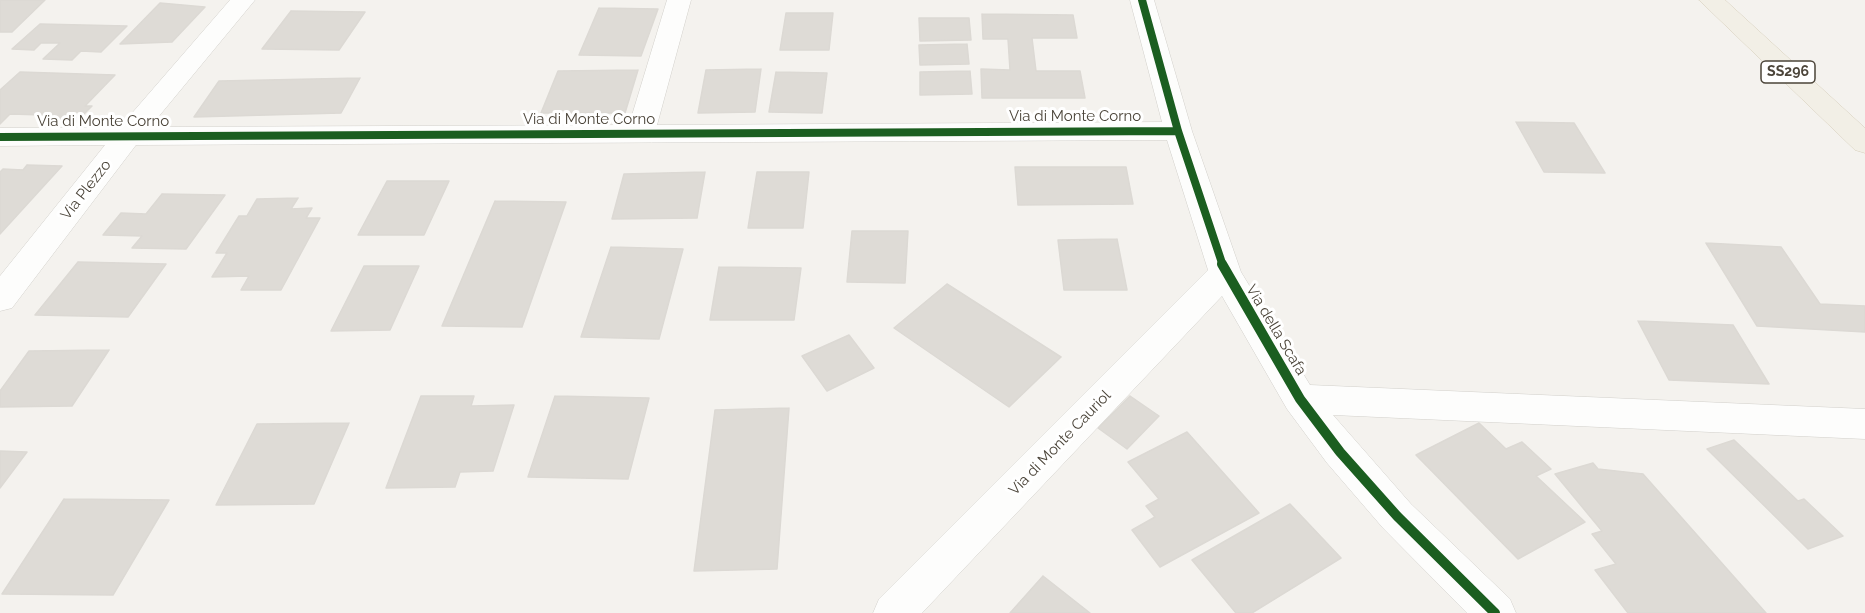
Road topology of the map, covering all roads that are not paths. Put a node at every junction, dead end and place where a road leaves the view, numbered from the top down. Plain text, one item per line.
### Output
1 (243, 0) edge
2 (679, 0) edge
3 (1142, 0) edge
4 (1711, 0) edge
5 (1178, 131) junction
6 (641, 134) junction
7 (128, 136) junction
8 (0, 137) edge
9 (1865, 144) edge
10 (1225, 273) junction
11 (0, 299) edge
12 (1300, 399) junction
13 (1865, 424) edge
14 (894, 613) edge
15 (1495, 613) edge

1 - 7 street, Via Plezzo
2 - 6 street
3 - 5 street, Via della Scafa
4 - 9 main road, SS296
5 - 6 street, Via di Monte Corno
5 - 10 street, Via della Scafa
6 - 7 street, Via di Monte Corno
7 - 8 street, Via di Monte Corno
7 - 11 street, Via Plezzo
10 - 12 street, Via della Scafa
10 - 14 street, Via di Monte Cauriol
12 - 13 street
12 - 15 street, Via della Scafa

